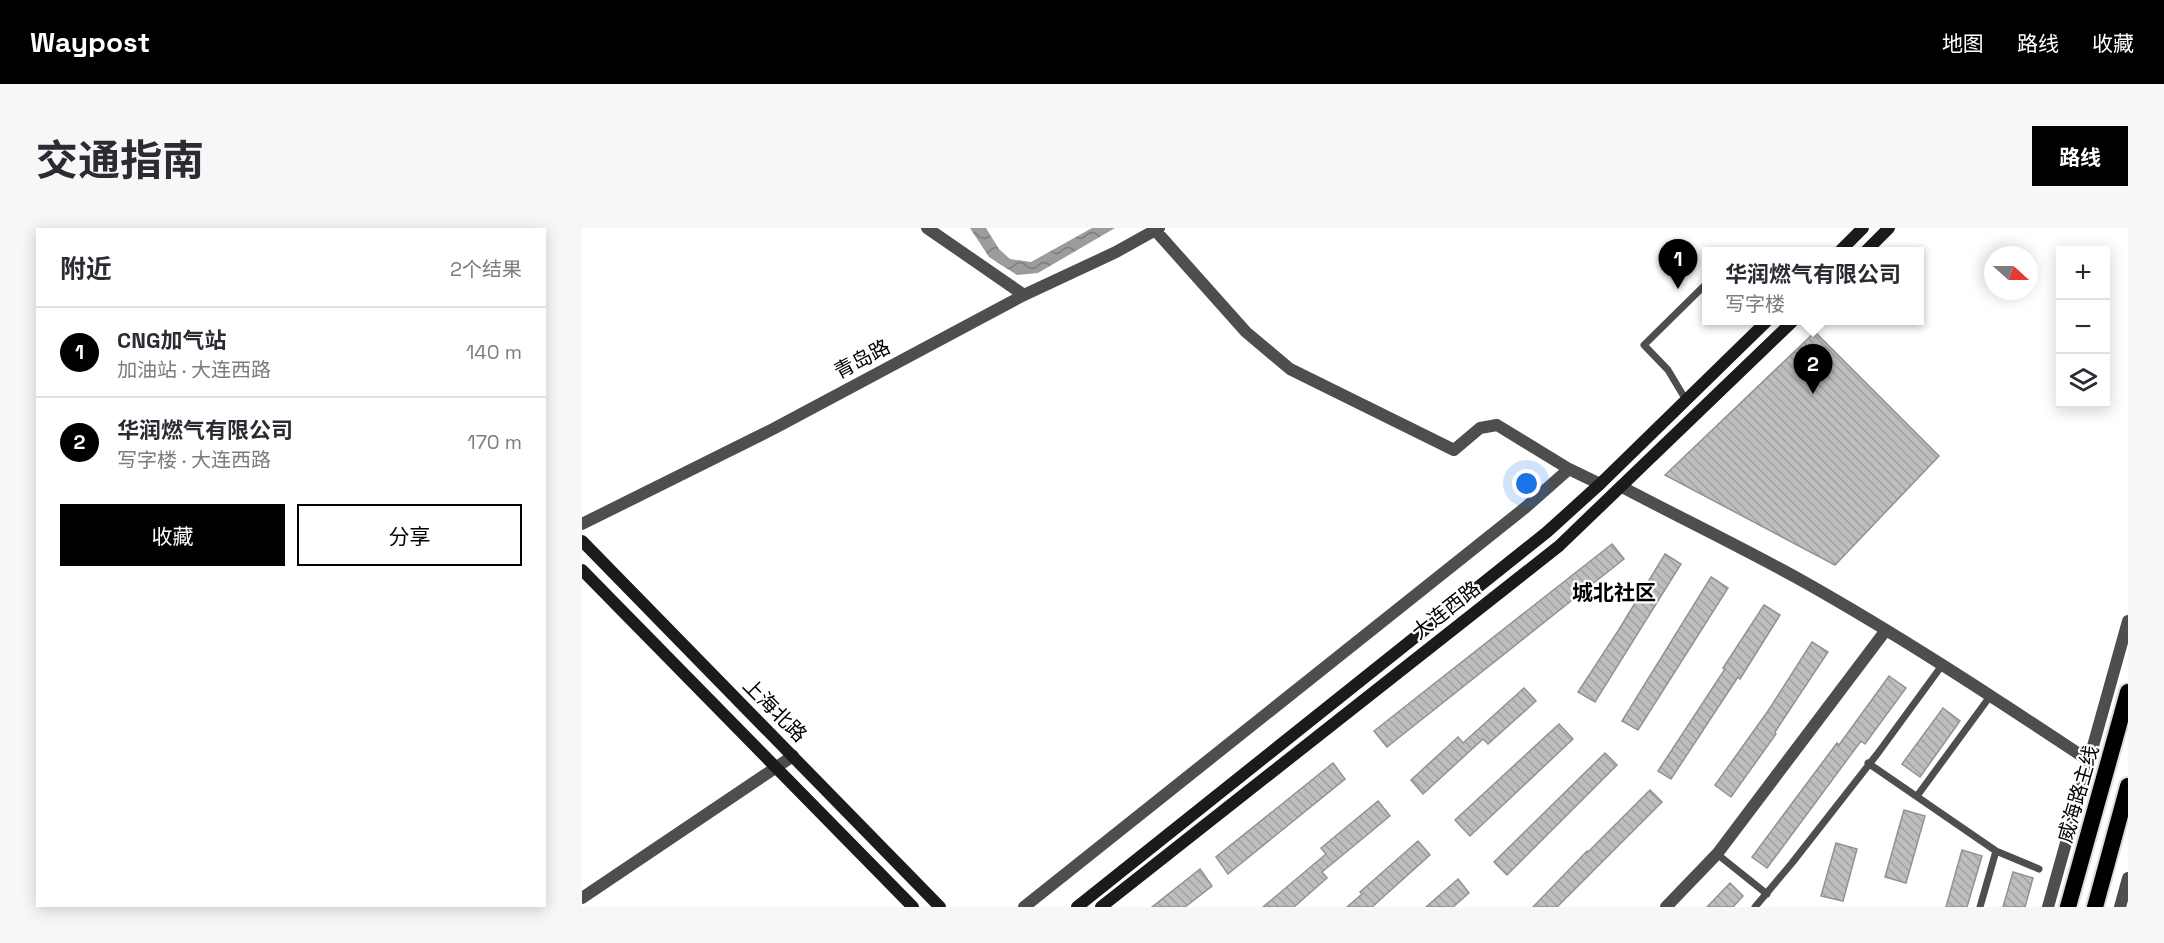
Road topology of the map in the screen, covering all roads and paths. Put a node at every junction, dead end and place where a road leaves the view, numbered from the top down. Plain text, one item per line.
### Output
1 (927, 228) edge
2 (1863, 228) edge
3 (1889, 228) edge
4 (1157, 229) edge
5 (1844, 247) edge
6 (1870, 247) edge
7 (1702, 289) edge
8 (1024, 295) junction
9 (1764, 325) edge
10 (1790, 325) edge
11 (1686, 400) junction
12 (1569, 469) junction
13 (1600, 484) junction
14 (1622, 487) junction
15 (582, 524) edge
16 (582, 541) edge
17 (582, 570) edge
18 (2128, 621) edge
19 (1886, 630) junction
20 (1943, 664) junction
21 (2128, 692) edge
22 (1991, 695) junction
23 (793, 756) junction
24 (2088, 760) junction
25 (1868, 763) junction
26 (775, 767) junction
27 (2128, 786) edge
28 (1917, 796) junction
29 (1996, 851) junction
30 (1717, 854) junction
31 (2040, 869) dead end
32 (2128, 878) edge
33 (1767, 894) junction
34 (582, 898) edge
35 (914, 907) edge
36 (940, 907) edge
37 (1024, 907) edge
38 (1077, 907) edge
39 (1101, 907) edge
40 (1666, 907) edge
41 (1755, 907) edge
42 (1980, 907) edge
43 (2048, 907) edge
44 (2068, 907) edge
45 (2095, 907) edge
46 (2120, 907) edge

1 - 8 street
2 - 5 main road
3 - 6 main road
4 - 8 street, 青岛路
4 - 12 street
7 - 11 lane
8 - 15 street, 青岛路
9 - 11 main road, 大连西路
10 - 14 main road, 大连西路
11 - 13 main road, 大连西路
12 - 13 street
12 - 37 street
13 - 38 main road, 大连西路
14 - 19 street
14 - 39 main road, 大连西路
16 - 23 main road, 上海北路
17 - 26 main road, 上海北路
18 - 24 street
19 - 20 street
19 - 30 street
20 - 22 street
20 - 25 lane
21 - 44 highway, 威海路主线
22 - 24 street
22 - 28 lane
23 - 26 street
23 - 36 main road, 上海北路
24 - 43 street
25 - 28 lane
25 - 33 lane
26 - 34 street
26 - 35 main road, 上海北路
27 - 45 highway
28 - 29 lane
29 - 31 lane
29 - 42 lane
30 - 33 lane
30 - 40 street
32 - 46 street
33 - 41 lane

